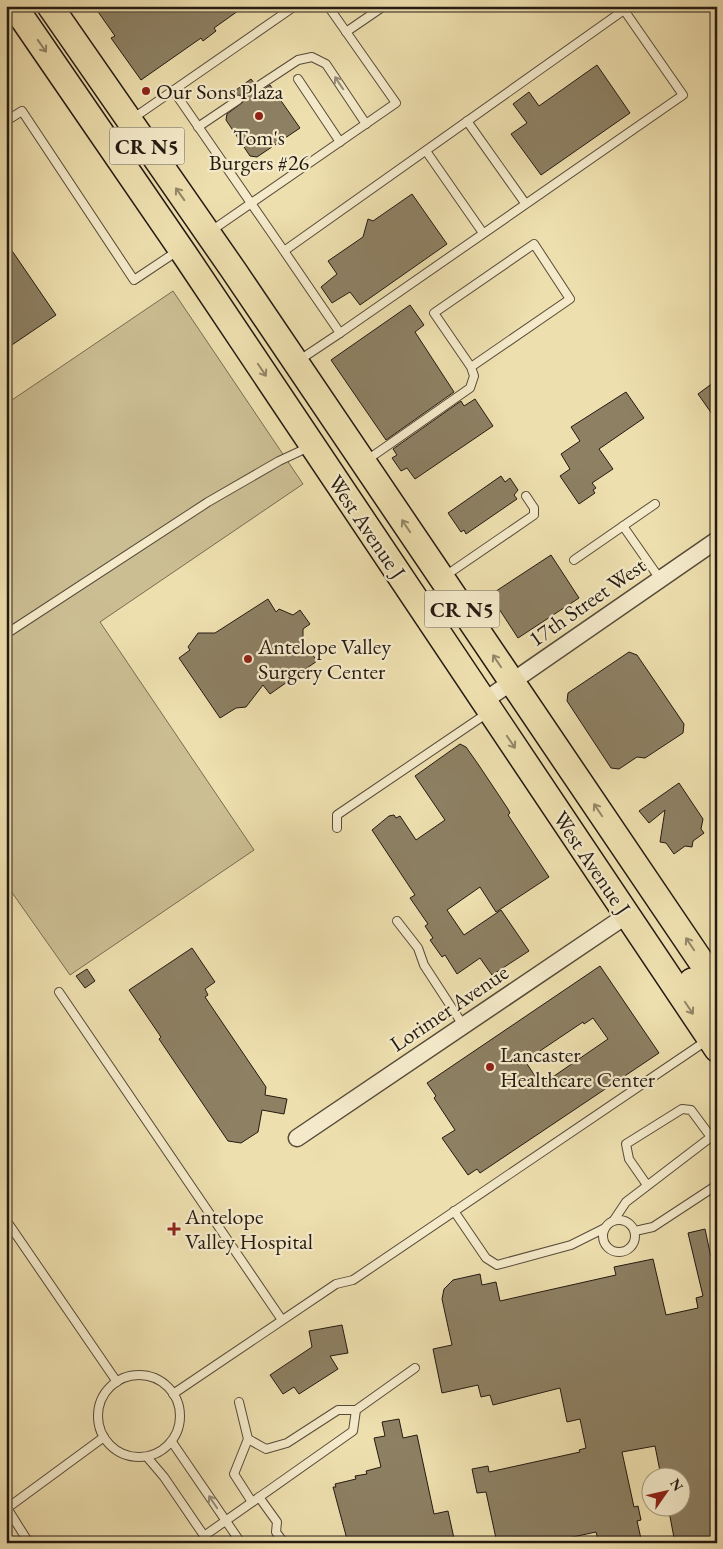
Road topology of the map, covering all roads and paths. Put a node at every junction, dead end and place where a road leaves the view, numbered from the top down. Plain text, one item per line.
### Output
1 (14, 6) edge
2 (50, 6) edge
3 (295, 6) edge
4 (328, 6) edge
5 (384, 6) edge
6 (346, 32) junction
7 (298, 80) dead end
8 (257, 87) dead end
9 (173, 90) junction
10 (238, 100) dead end
11 (84, 108) junction
12 (6, 121) edge
13 (129, 121) junction
14 (467, 121) junction
15 (366, 124) junction
16 (198, 127) junction
17 (340, 142) junction
18 (426, 151) junction
19 (251, 203) junction
20 (525, 203) junction
21 (482, 233) junction
22 (208, 234) junction
23 (181, 248) junction
24 (284, 250) junction
25 (340, 333) junction
26 (282, 342) junction
27 (296, 363) junction
28 (471, 367) junction
29 (313, 446) junction
30 (363, 463) junction
31 (526, 496) dead end
32 (655, 504) dead end
33 (623, 526) junction
34 (717, 540) edge
35 (574, 560) dead end
36 (442, 578) junction
37 (660, 579) junction
38 (6, 634) edge
39 (511, 682) junction
40 (487, 706) junction
41 (558, 812) junction
42 (336, 828) dead end
43 (657, 894) junction
44 (627, 915) junction
45 (398, 920) dead end
46 (717, 985) edge
47 (59, 992) dead end
48 (717, 1011) edge
49 (463, 1025) junction
50 (713, 1044) edge
51 (297, 1138) dead end
52 (717, 1184) edge
53 (647, 1185) junction
54 (454, 1211) junction
55 (6, 1220) edge
56 (614, 1220) junction
57 (605, 1228) junction
58 (635, 1231) junction
59 (282, 1320) junction
60 (415, 1368) dead end
61 (117, 1382) junction
62 (173, 1394) junction
63 (239, 1402) dead end
64 (356, 1410) junction
65 (104, 1437) junction
66 (248, 1438) junction
67 (172, 1442) junction
68 (147, 1457) junction
69 (259, 1497) junction
70 (252, 1502) junction
71 (7, 1509) edge
72 (226, 1521) junction
73 (206, 1539) edge
74 (29, 1543) edge
75 (241, 1543) edge
76 (284, 1543) edge

1 -> 11 main road, West Avenue J / CR N5
2 - 13 main road, West Avenue J / CR N5
3 - 9 lane
4 - 6 lane
5 - 6 lane
6 - 15 lane
7 - 17 lane
15 -> 8 lane
9 - 13 lane
9 - 16 lane
10 - 16 lane
11 - 22 main road
11 - 23 main road, West Avenue J / CR N5
12 - 23 lane
22 -> 13 main road, West Avenue J / CR N5
14 - 18 lane
14 - 20 lane
14 - 20 lane
15 - 17 lane
16 - 19 lane
17 - 19 lane
18 - 21 lane
18 - 24 lane
19 - 22 lane
19 - 24 lane
20 - 21 lane
21 - 25 lane
22 - 26 main road, West Avenue J / CR N5
23 - 26 main road
23 -> 29 main road, West Avenue J / CR N5
24 - 25 lane
25 - 27 lane
26 - 27 main road, West Avenue J / CR N5
27 - 30 main road, West Avenue J / CR N5
28 - 28 lane
28 - 30 lane
29 - 38 lane
29 - 40 main road, West Avenue J / CR N5
36 -> 30 main road, West Avenue J / CR N5
31 - 36 lane
32 - 33 lane
33 - 35 lane
33 - 37 lane
34 - 37 street, 17th Street West
39 -> 36 main road, West Avenue J / CR N5
37 - 39 street, 17th Street West
39 - 40 street, 17th Street West
43 -> 39 main road, West Avenue J / CR N5
40 -> 41 main road, West Avenue J / CR N5
40 - 42 lane
41 - 43 main road
41 - 44 main road, West Avenue J / CR N5
46 -> 43 main road, West Avenue J / CR N5
44 - 48 main road
44 - 49 street, Lorimer Avenue
44 -> 50 main road, West Avenue J / CR N5
45 - 49 lane
47 - 59 lane
49 - 51 street, Lorimer Avenue
50 - 54 lane
52 - 58 lane
53 - 53 lane
53 - 56 lane
54 - 57 lane
54 - 59 lane
55 - 61 lane
56 - 57 lane
56 - 58 lane
57 - 58 lane
59 - 62 lane
60 - 64 lane
61 - 62 lane
61 - 65 lane
62 - 67 lane
63 - 66 lane
64 - 66 lane
64 - 69 lane
65 - 68 lane
65 - 71 lane
66 - 70 lane
67 - 68 lane
72 -> 67 lane
68 - 73 lane
69 - 70 lane
69 - 76 lane
70 - 72 lane
71 - 74 lane
72 - 73 lane
72 - 75 lane

